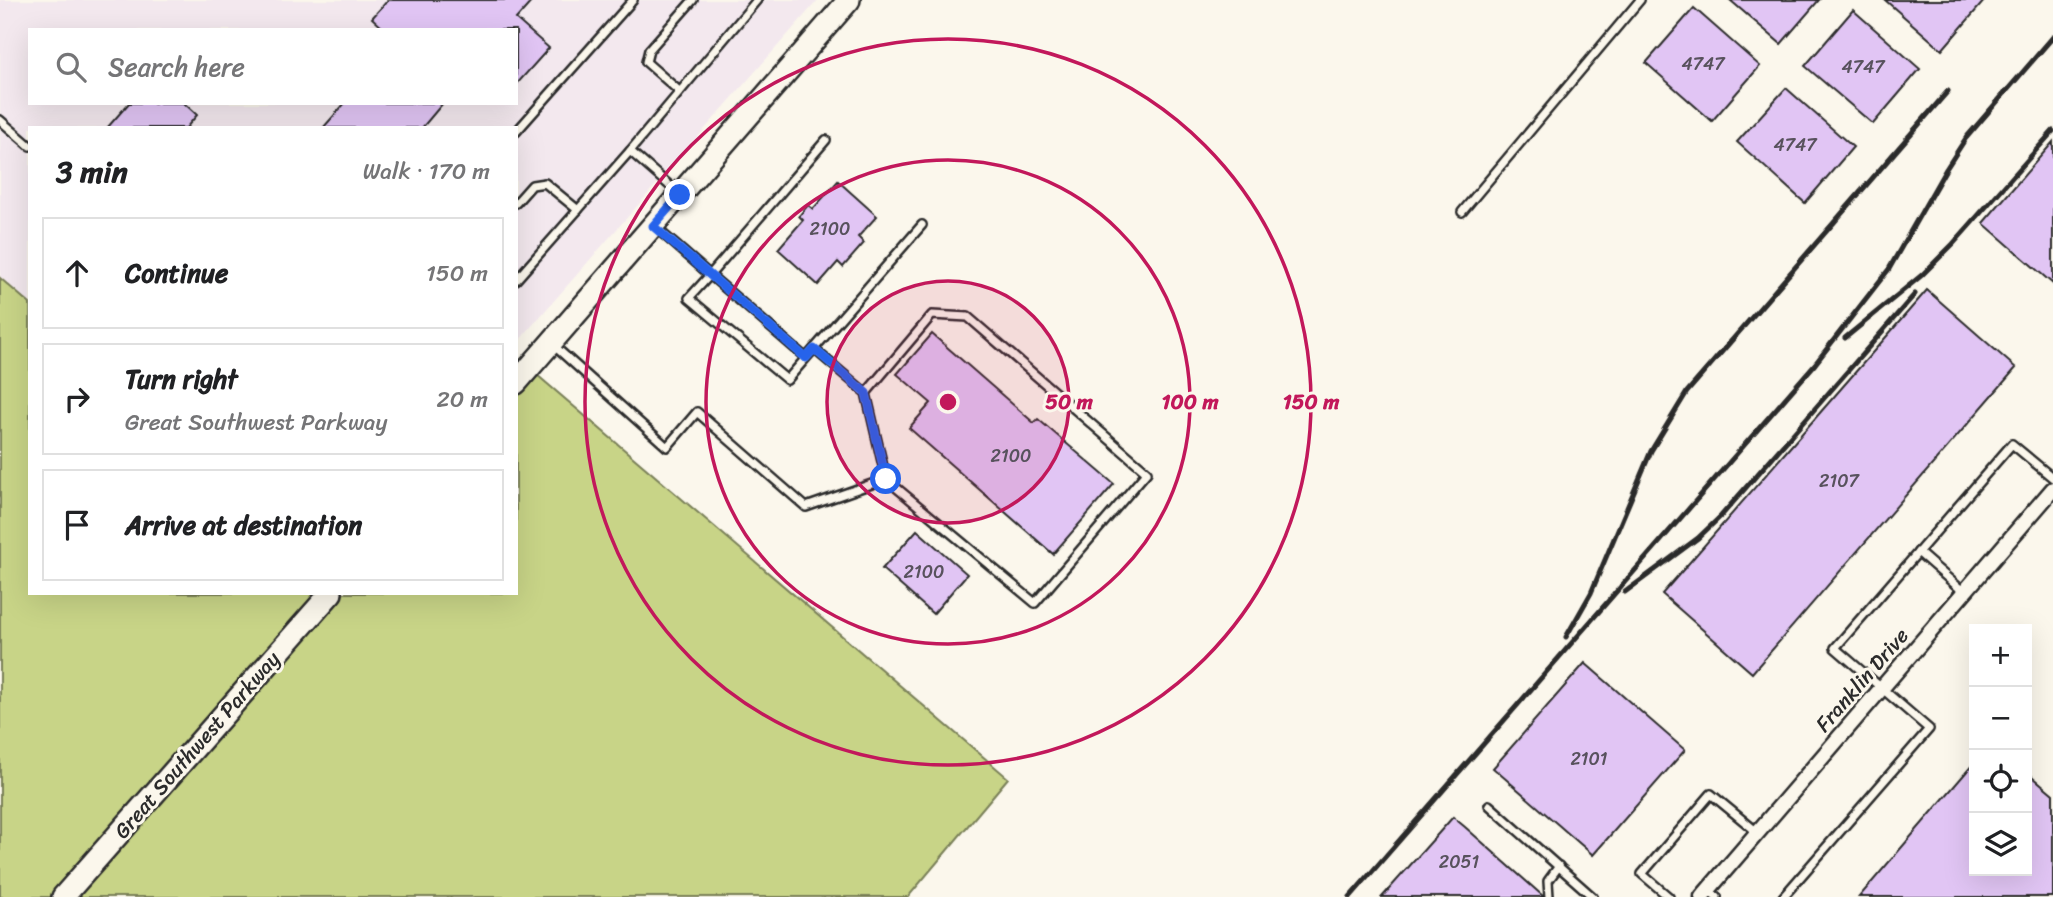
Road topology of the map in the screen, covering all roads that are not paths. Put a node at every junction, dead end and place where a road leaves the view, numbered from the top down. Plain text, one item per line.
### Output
1 (633, 0) edge
2 (693, 0) edge
3 (757, 0) edge
4 (849, 0) edge
5 (1640, 0) edge
6 (679, 91) junction
7 (0, 120) edge
8 (518, 130) edge
9 (827, 140) dead end
10 (28, 144) edge
11 (630, 152) junction
12 (680, 195) junction
13 (518, 201) edge
14 (578, 210) junction
15 (1462, 212) dead end
16 (922, 225) dead end
17 (653, 226) junction
18 (710, 275) junction
19 (518, 278) edge
20 (551, 344) junction
21 (814, 349) junction
22 (806, 358) junction
23 (518, 381) edge
24 (866, 393) junction
25 (2053, 478) edge
26 (886, 479) junction
27 (2053, 489) edge
28 (1918, 552) junction
29 (1965, 593) junction
30 (329, 595) edge
31 (1882, 689) junction
32 (1489, 805) dead end
33 (1758, 833) junction
34 (1559, 866) junction
35 (1709, 895) edge
36 (63, 897) edge
37 (1549, 897) edge
38 (1593, 897) edge
39 (1669, 897) edge
40 (1783, 897) edge

1 - 8 lane
2 - 6 lane
3 - 6 lane
4 - 12 street
5 - 15 lane
6 - 11 lane
7 - 10 lane
9 - 18 lane
11 - 12 lane
11 - 14 lane
12 - 17 street
13 - 14 lane
14 - 19 lane
16 - 21 lane
17 - 18 lane
17 - 20 street
18 - 22 lane
18 - 22 lane
20 - 23 street
20 - 26 lane
21 - 22 lane
21 - 24 lane
24 - 26 lane
24 - 26 lane
25 - 28 lane
27 - 29 street, Franklin Drive
28 - 29 lane
28 - 31 lane
29 - 31 street, Franklin Drive
30 - 36 street, Great Southwest Parkway
31 - 33 street, Franklin Drive
31 - 40 lane
32 - 34 lane
33 - 35 street, Franklin Drive
33 - 39 lane
34 - 37 lane
34 - 38 lane

